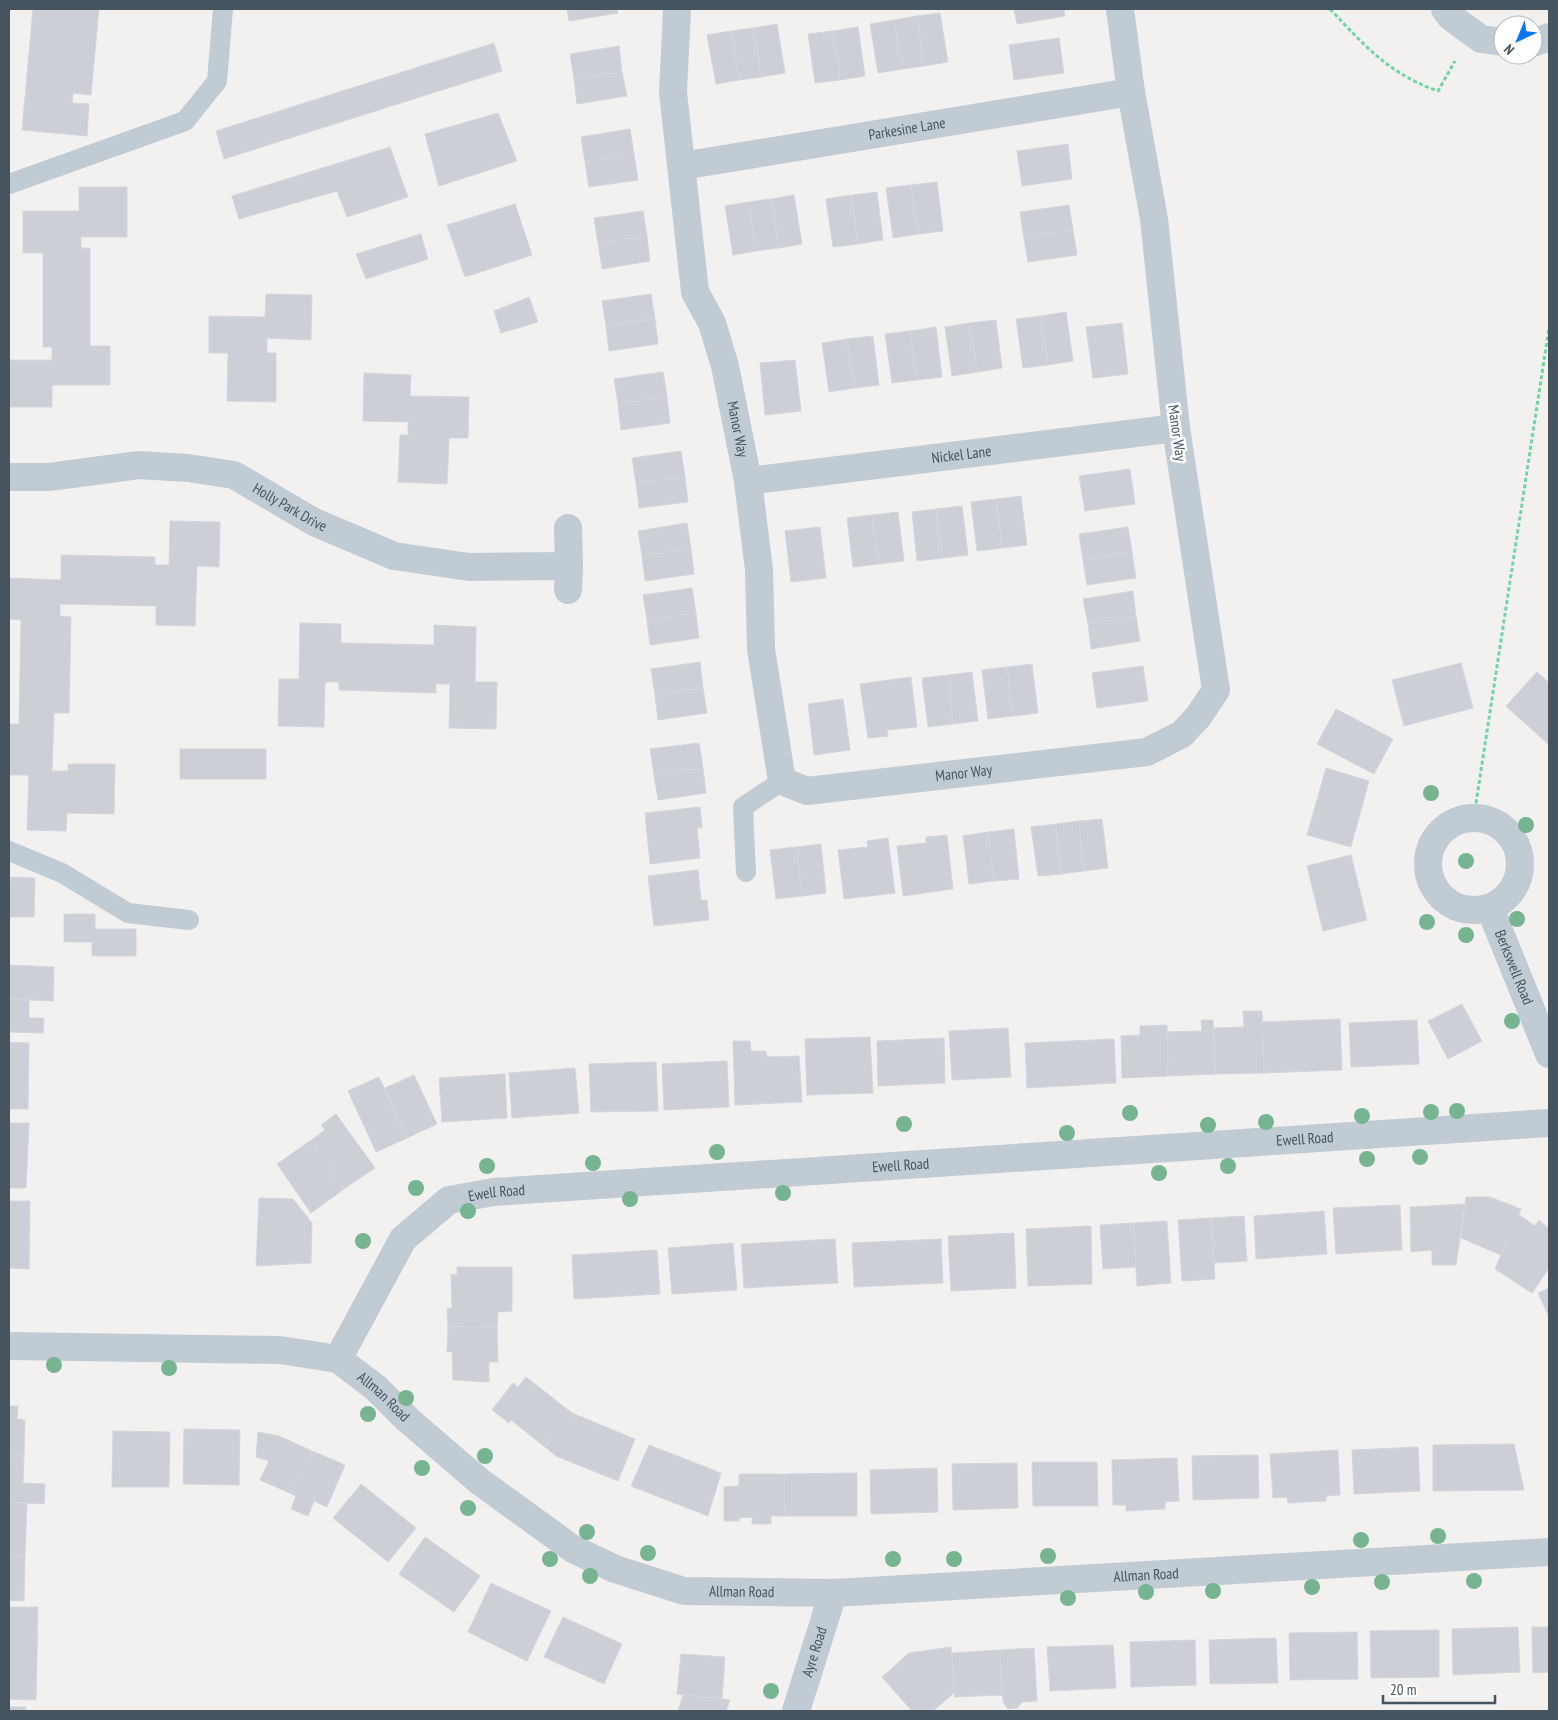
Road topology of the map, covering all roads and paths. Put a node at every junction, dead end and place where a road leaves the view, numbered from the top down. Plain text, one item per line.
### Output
1 (224, 9) edge
2 (677, 9) edge
3 (1120, 9) edge
4 (1330, 9) edge
5 (1456, 19) edge
6 (1493, 41) edge
7 (1131, 92) junction
8 (682, 166) junction
9 (9, 184) edge
10 (1549, 328) edge
11 (1176, 428) junction
12 (9, 477) edge
13 (748, 480) junction
14 (568, 528) dead end
15 (782, 781) junction
16 (1474, 816) junction
17 (9, 851) edge
18 (746, 872) dead end
19 (1490, 908) junction
20 (189, 920) dead end
21 (1549, 1054) edge
22 (1549, 1123) edge
23 (9, 1346) edge
24 (338, 1359) junction
25 (1549, 1552) edge
26 (833, 1592) junction
27 (796, 1711) edge

1 - 9 lane
2 - 8 street, Manor Way
3 - 7 street, Manor Way
4 - 5 path
5 - 6 street
7 - 8 street, Parkesine Lane
7 - 11 street, Manor Way
8 - 13 street, Manor Way
10 - 16 path
11 - 13 street, Nickel Lane
11 - 15 street, Manor Way
12 - 14 street, Holly Park Drive
13 - 15 street, Manor Way
15 - 18 lane
16 - 19 street
16 - 19 street
17 - 20 lane
19 - 21 street, Berkswell Road
22 - 24 street, Ewell Road
23 - 24 street, Allman Road
24 - 26 street, Allman Road
25 - 26 street, Allman Road
26 - 27 street, Ayre Road

